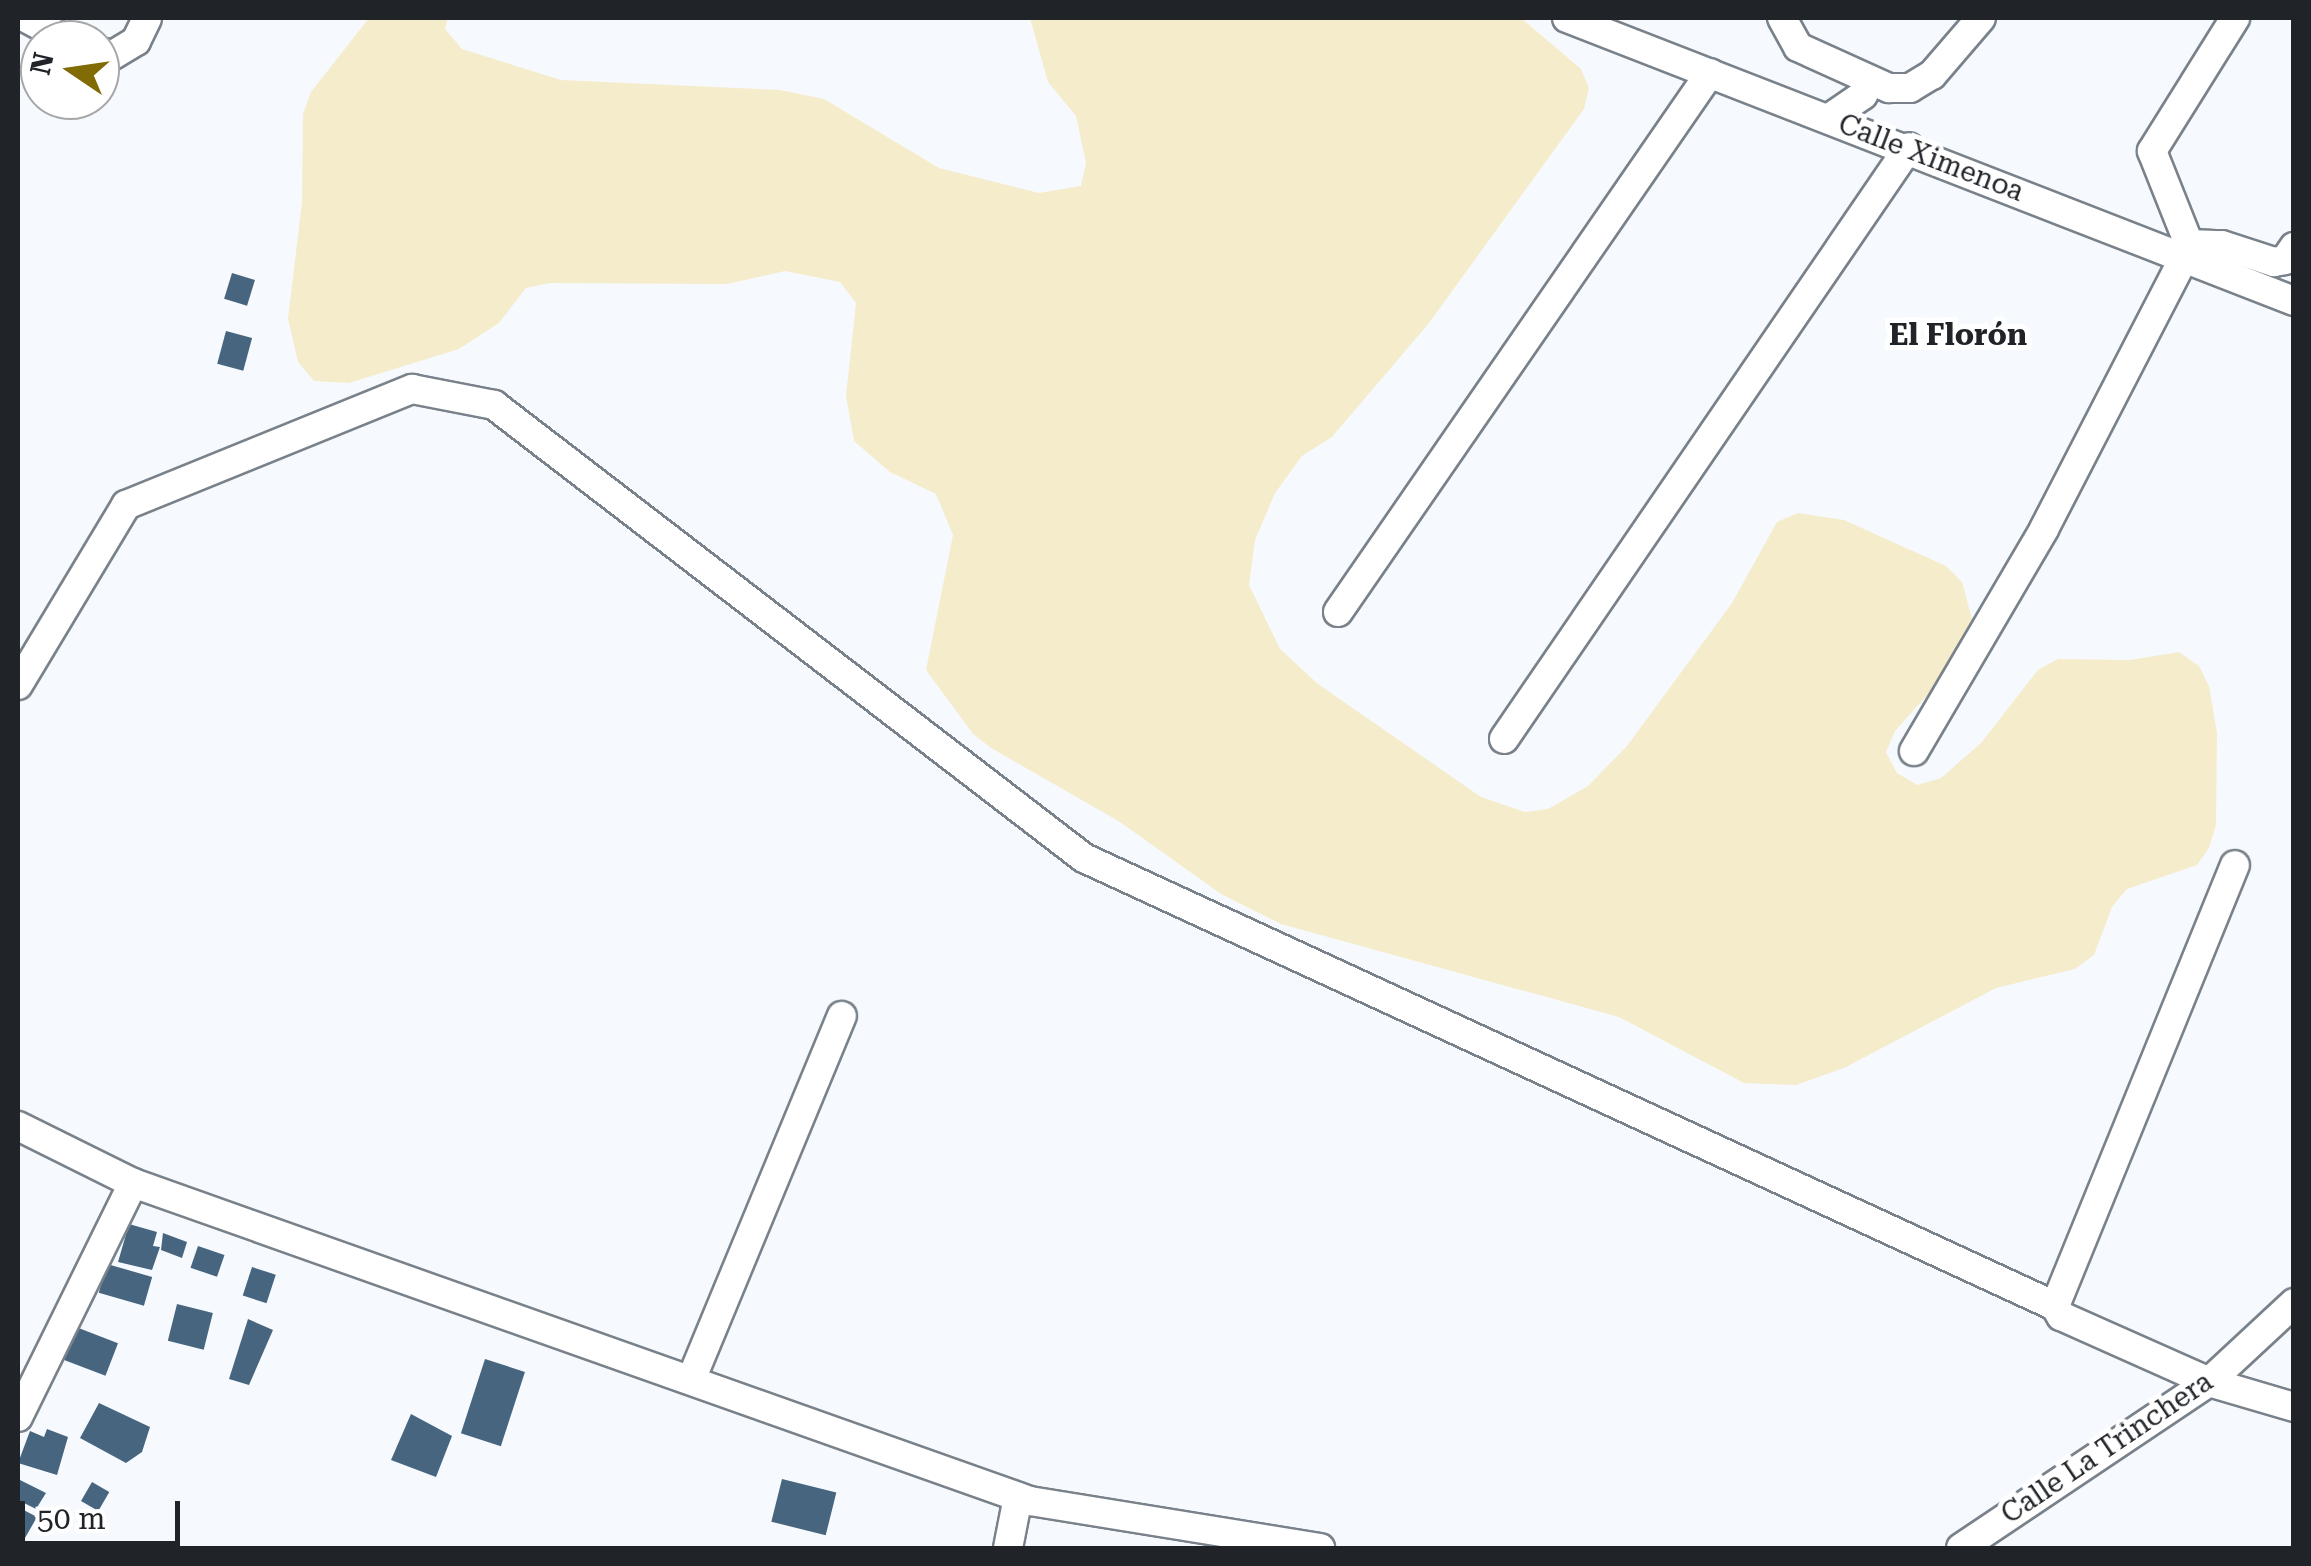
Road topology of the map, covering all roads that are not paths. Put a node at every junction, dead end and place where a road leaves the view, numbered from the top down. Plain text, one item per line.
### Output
1 (147, 18) edge
2 (1567, 18) edge
3 (1782, 18) edge
4 (1981, 18) edge
5 (2235, 18) edge
6 (120, 51) edge
7 (1710, 72) junction
8 (1870, 82) junction
9 (1828, 119) junction
10 (1910, 147) junction
11 (2294, 247) edge
12 (2187, 251) junction
13 (2294, 301) edge
14 (1338, 612) dead end
15 (18, 685) edge
16 (1504, 739) dead end
17 (1914, 751) dead end
18 (2235, 864) dead end
19 (842, 1016) dead end
20 (18, 1126) edge
21 (133, 1183) junction
22 (2294, 1303) edge
23 (2055, 1306) junction
24 (691, 1380) junction
25 (2210, 1382) junction
26 (2294, 1407) edge
27 (18, 1417) edge
28 (1018, 1497) junction
29 (1306, 1547) edge
30 (1008, 1548) edge
31 (1961, 1548) edge

1 - 6 street
2 - 7 street, Calle Ximenoa
3 - 8 street
4 - 8 street
5 - 12 street
7 - 9 street, Calle Ximenoa
7 - 14 street
8 - 9 street
9 - 10 street, Calle Ximenoa
10 - 12 street, Calle Ximenoa
10 - 16 street
11 - 12 street
12 - 13 street, Calle Ximenoa
12 - 17 street
15 - 23 street
18 - 23 street
19 - 24 street
20 - 21 street
21 - 24 street
21 - 27 street
22 - 25 street, Calle La Trinchera
23 - 25 street
24 - 28 street
25 - 26 street
25 - 31 street, Calle La Trinchera
28 - 29 street
28 - 30 street

